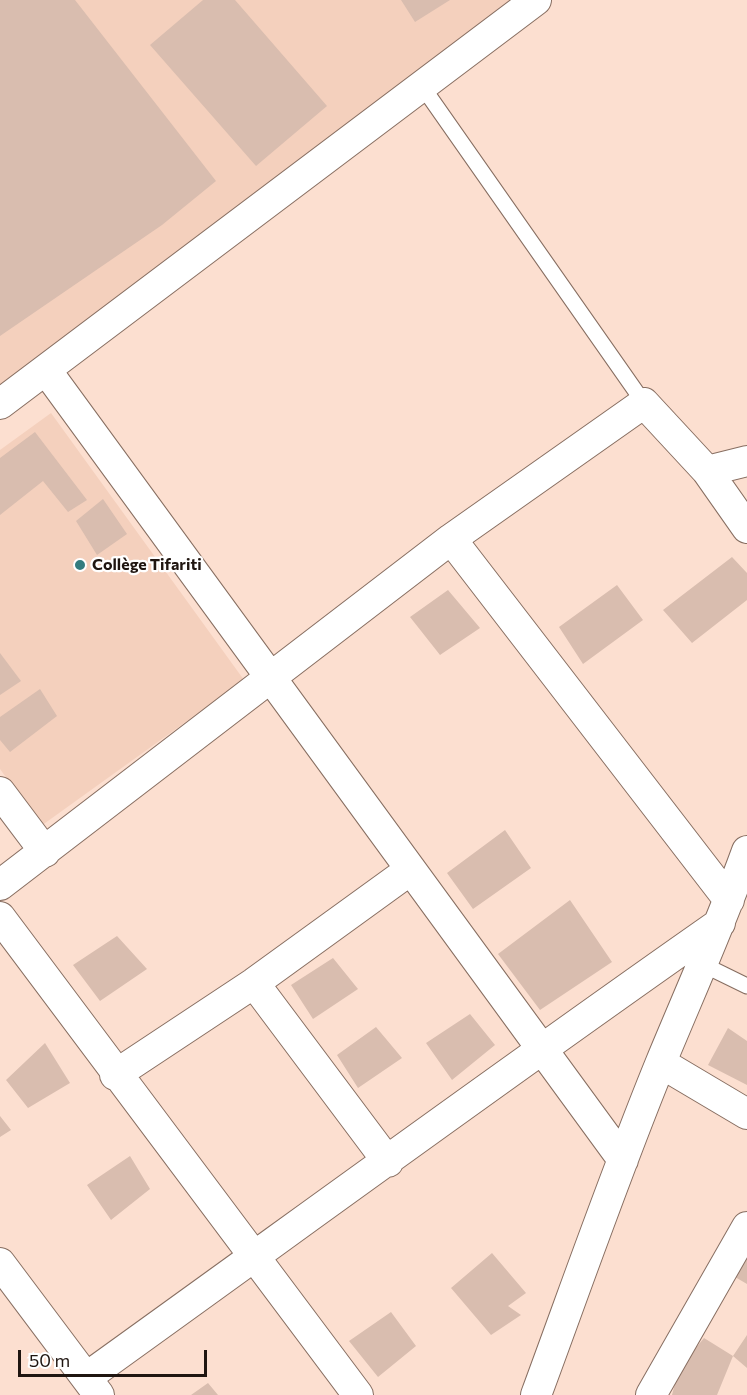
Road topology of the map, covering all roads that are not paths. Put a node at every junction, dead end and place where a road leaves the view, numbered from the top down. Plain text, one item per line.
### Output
1 (536, 0) edge
2 (422, 86) junction
3 (46, 370) junction
4 (644, 403) junction
5 (0, 404) edge
6 (747, 461) edge
7 (707, 471) junction
8 (747, 528) edge
9 (451, 539) junction
10 (271, 678) junction
11 (0, 792) edge
12 (747, 851) edge
13 (45, 852) junction
14 (410, 870) junction
15 (0, 885) edge
16 (724, 911) junction
17 (0, 917) edge
18 (704, 965) junction
19 (254, 983) junction
20 (747, 986) edge
21 (540, 1049) junction
22 (661, 1063) junction
23 (115, 1075) junction
24 (747, 1114) edge
25 (623, 1160) junction
26 (388, 1162) junction
27 (747, 1227) edge
28 (253, 1258) junction
29 (0, 1263) edge
30 (93, 1386) edge
31 (358, 1395) edge
32 (536, 1395) edge
33 (651, 1395) edge

1 - 2 street
2 - 3 street
2 - 4 lane
3 - 5 street
3 - 10 street
4 - 7 street
4 - 9 street
6 - 7 street
7 - 8 street
9 - 10 street
9 - 16 street
10 - 13 street
10 - 14 street
11 - 13 street
12 - 16 street
13 - 15 street
14 - 19 street
14 - 21 street
16 - 18 street
16 - 21 street
17 - 23 street
18 - 20 lane
18 - 22 street
19 - 23 street
19 - 26 street
21 - 25 street
21 - 26 street
22 - 24 street
22 - 25 street
23 - 28 street
25 - 32 street
26 - 28 street
27 - 33 street
28 - 30 street
28 - 31 street
29 - 30 street

